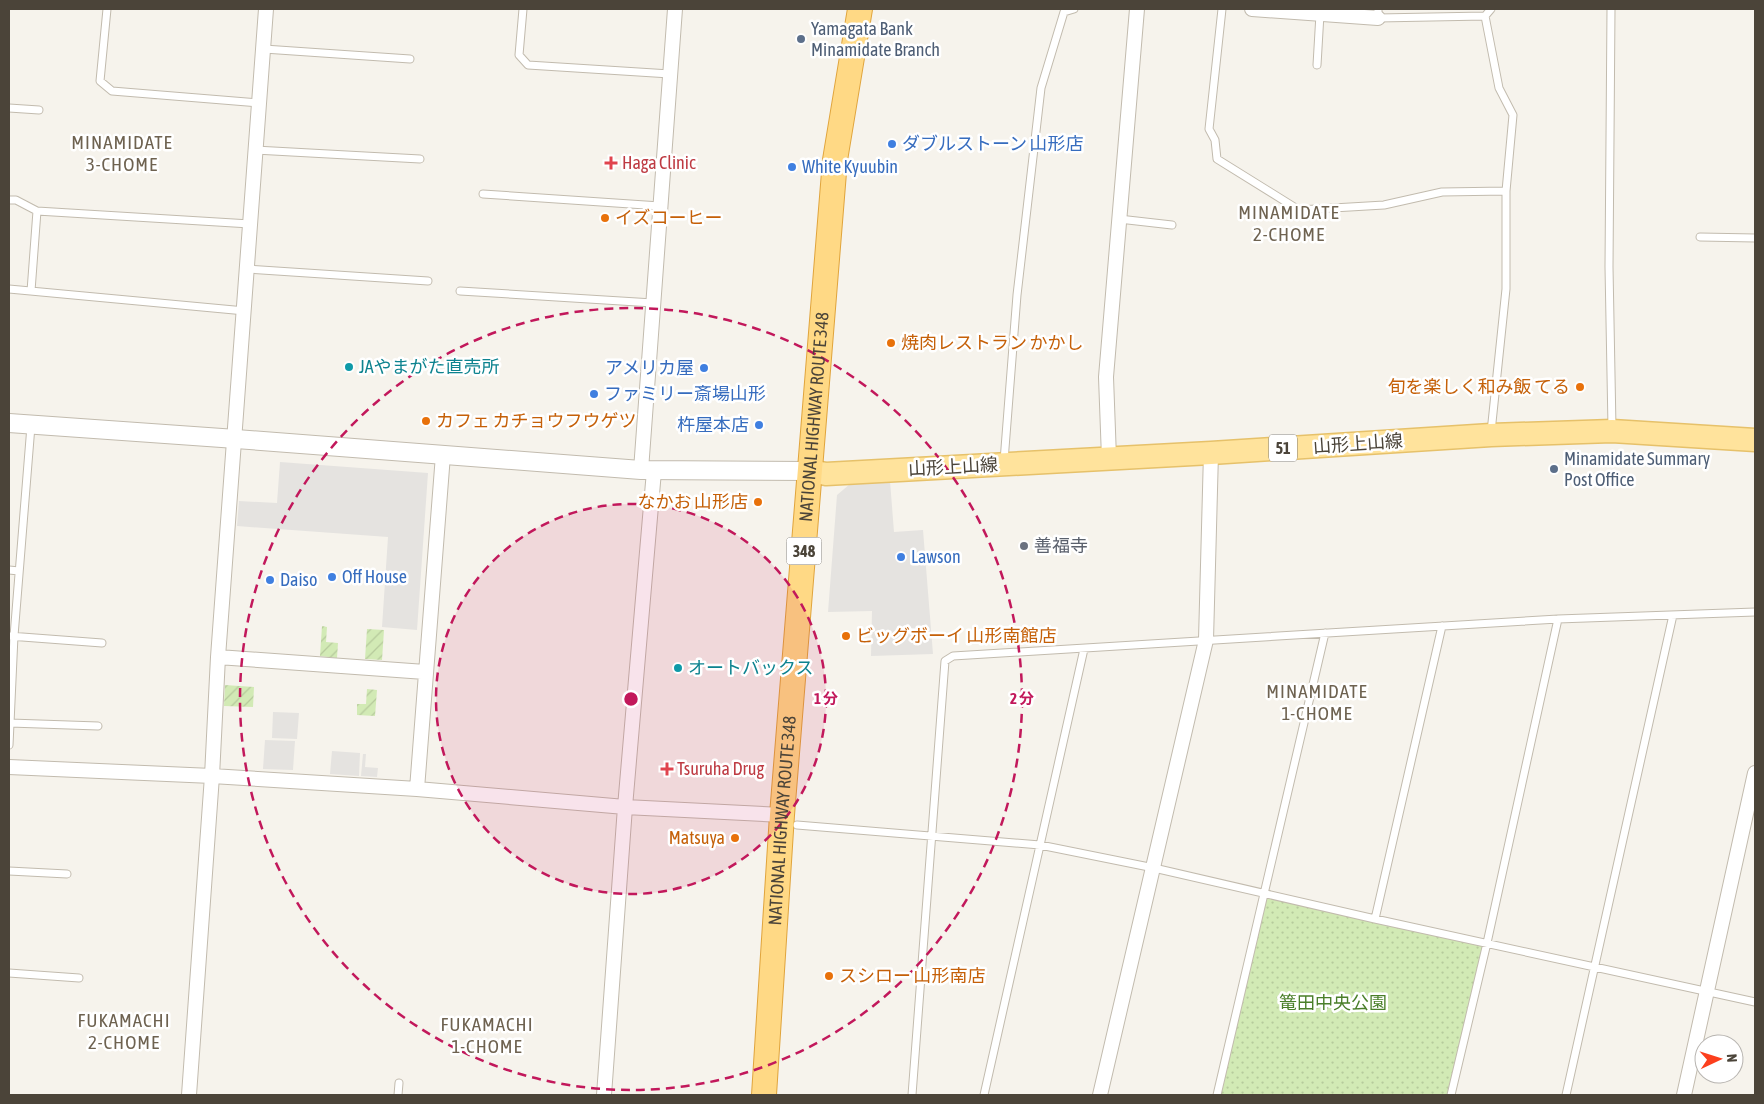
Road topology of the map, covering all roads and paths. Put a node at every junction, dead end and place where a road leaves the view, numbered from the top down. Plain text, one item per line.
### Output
1 (107, 9) edge
2 (266, 9) edge
3 (523, 9) edge
4 (675, 9) edge
5 (860, 9) edge
6 (872, 9) edge
7 (1074, 9) edge
8 (1137, 9) edge
9 (1222, 9) edge
10 (1252, 9) edge
11 (1491, 9) edge
12 (1611, 9) edge
13 (1378, 13) edge
14 (1320, 14) junction
15 (1485, 16) junction
16 (264, 49) junction
17 (410, 59) dead end
18 (1317, 65) dead end
19 (670, 74) junction
20 (259, 103) junction
21 (9, 108) edge
22 (39, 110) dead end
23 (255, 150) junction
24 (420, 159) dead end
25 (1506, 192) junction
26 (482, 194) dead end
27 (9, 200) edge
28 (660, 206) junction
29 (37, 211) junction
30 (1119, 219) junction
31 (250, 224) junction
32 (1172, 225) dead end
33 (1700, 238) dead end
34 (1755, 238) edge
35 (247, 269) junction
36 (428, 282) dead end
37 (9, 290) edge
38 (31, 291) junction
39 (460, 291) dead end
40 (652, 303) junction
41 (245, 311) junction
42 (9, 423) edge
43 (31, 424) junction
44 (1612, 431) junction
45 (1491, 435) junction
46 (236, 439) junction
47 (1755, 440) edge
48 (1211, 453) junction
49 (443, 455) junction
50 (1110, 458) junction
51 (1004, 465) junction
52 (648, 470) junction
53 (818, 472) junction
54 (9, 570) edge
55 (19, 571) junction
56 (1755, 612) edge
57 (1674, 615) junction
58 (1558, 619) junction
59 (1442, 626) junction
60 (1325, 633) junction
61 (12, 636) edge
62 (1206, 640) junction
63 (102, 643) dead end
64 (1084, 649) junction
65 (218, 657) junction
66 (425, 672) junction
67 (10, 723) edge
68 (98, 726) dead end
69 (9, 744) edge
70 (9, 767) edge
71 (1755, 773) edge
72 (212, 776) junction
73 (417, 789) junction
74 (625, 807) junction
75 (789, 820) junction
76 (931, 836) junction
77 (1040, 844) junction
78 (1154, 868) junction
79 (9, 871) edge
80 (67, 874) dead end
81 (1264, 894) junction
82 (1375, 919) junction
83 (1487, 943) junction
84 (1596, 967) junction
85 (9, 973) edge
86 (79, 978) dead end
87 (1706, 990) junction
88 (1755, 1002) edge
89 (399, 1083) dead end
90 (189, 1095) edge
91 (398, 1095) edge
92 (604, 1095) edge
93 (764, 1095) edge
94 (778, 1095) edge
95 (912, 1095) edge
96 (984, 1095) edge
97 (1100, 1095) edge
98 (1217, 1095) edge
99 (1451, 1095) edge
100 (1566, 1095) edge
101 (1684, 1095) edge

1 - 20 lane
2 - 16 street
3 - 19 lane
4 - 19 street
5 - 53 highway, NATIONAL HIGHWAY ROUTE 348 / 348
6 - 53 highway, NATIONAL HIGHWAY ROUTE 348 / 348
7 - 51 lane
8 - 30 street
9 - 25 lane
10 - 14 street
11 - 15 lane
12 - 44 lane
13 - 14 street
13 - 15 lane
14 - 18 lane
15 - 25 lane
16 - 17 lane
16 - 20 street
19 - 28 street
20 - 23 street
21 - 22 lane
23 - 24 lane
23 - 31 street
25 - 45 lane
26 - 28 lane
27 - 29 lane
28 - 40 street
29 - 31 lane
29 - 38 lane
30 - 32 lane
30 - 50 street
31 - 35 street
33 - 34 lane
35 - 36 lane
35 - 41 street
37 - 38 lane
38 - 41 lane
39 - 40 lane
40 - 52 street
41 - 46 street
42 - 43 street
43 - 46 street
43 - 55 lane
44 - 45 main road, 山形上山線 / 51
44 - 47 main road, 山形上山線 / 51
45 - 48 main road, 山形上山線 / 51
46 - 49 street
46 - 65 street
48 - 50 main road, 山形上山線 / 51
48 - 62 street
49 - 52 street
49 - 66 street
50 - 51 main road, 山形上山線 / 51
51 - 53 main road, 山形上山線 / 51
52 - 53 street
52 - 74 street
53 - 75 highway, NATIONAL HIGHWAY ROUTE 348 / 348
54 - 55 lane
55 - 61 lane
56 - 57 lane
57 - 58 lane
57 - 84 lane
58 - 59 lane
58 - 83 lane
59 - 60 lane
59 - 82 lane
60 - 62 lane
60 - 81 lane
61 - 63 lane
61 - 67 lane
62 - 64 lane
62 - 78 street
64 - 76 lane
64 - 77 lane
65 - 66 street
65 - 72 street
66 - 73 street
67 - 68 lane
67 - 69 lane
70 - 72 street
71 - 87 street
72 - 73 street
72 - 90 street
73 - 74 street
74 - 75 street
74 - 92 street
75 - 76 lane
75 - 93 highway, NATIONAL HIGHWAY ROUTE 348 / 348
75 - 94 highway, NATIONAL HIGHWAY ROUTE 348 / 348
76 - 77 lane
76 - 95 lane
77 - 78 lane
77 - 96 lane
78 - 81 lane
78 - 97 street
79 - 80 lane
81 - 82 lane
81 - 98 lane
82 - 83 lane
83 - 84 lane
83 - 99 lane
84 - 87 lane
84 - 100 lane
85 - 86 lane
87 - 88 lane
87 - 101 street
89 - 91 lane

